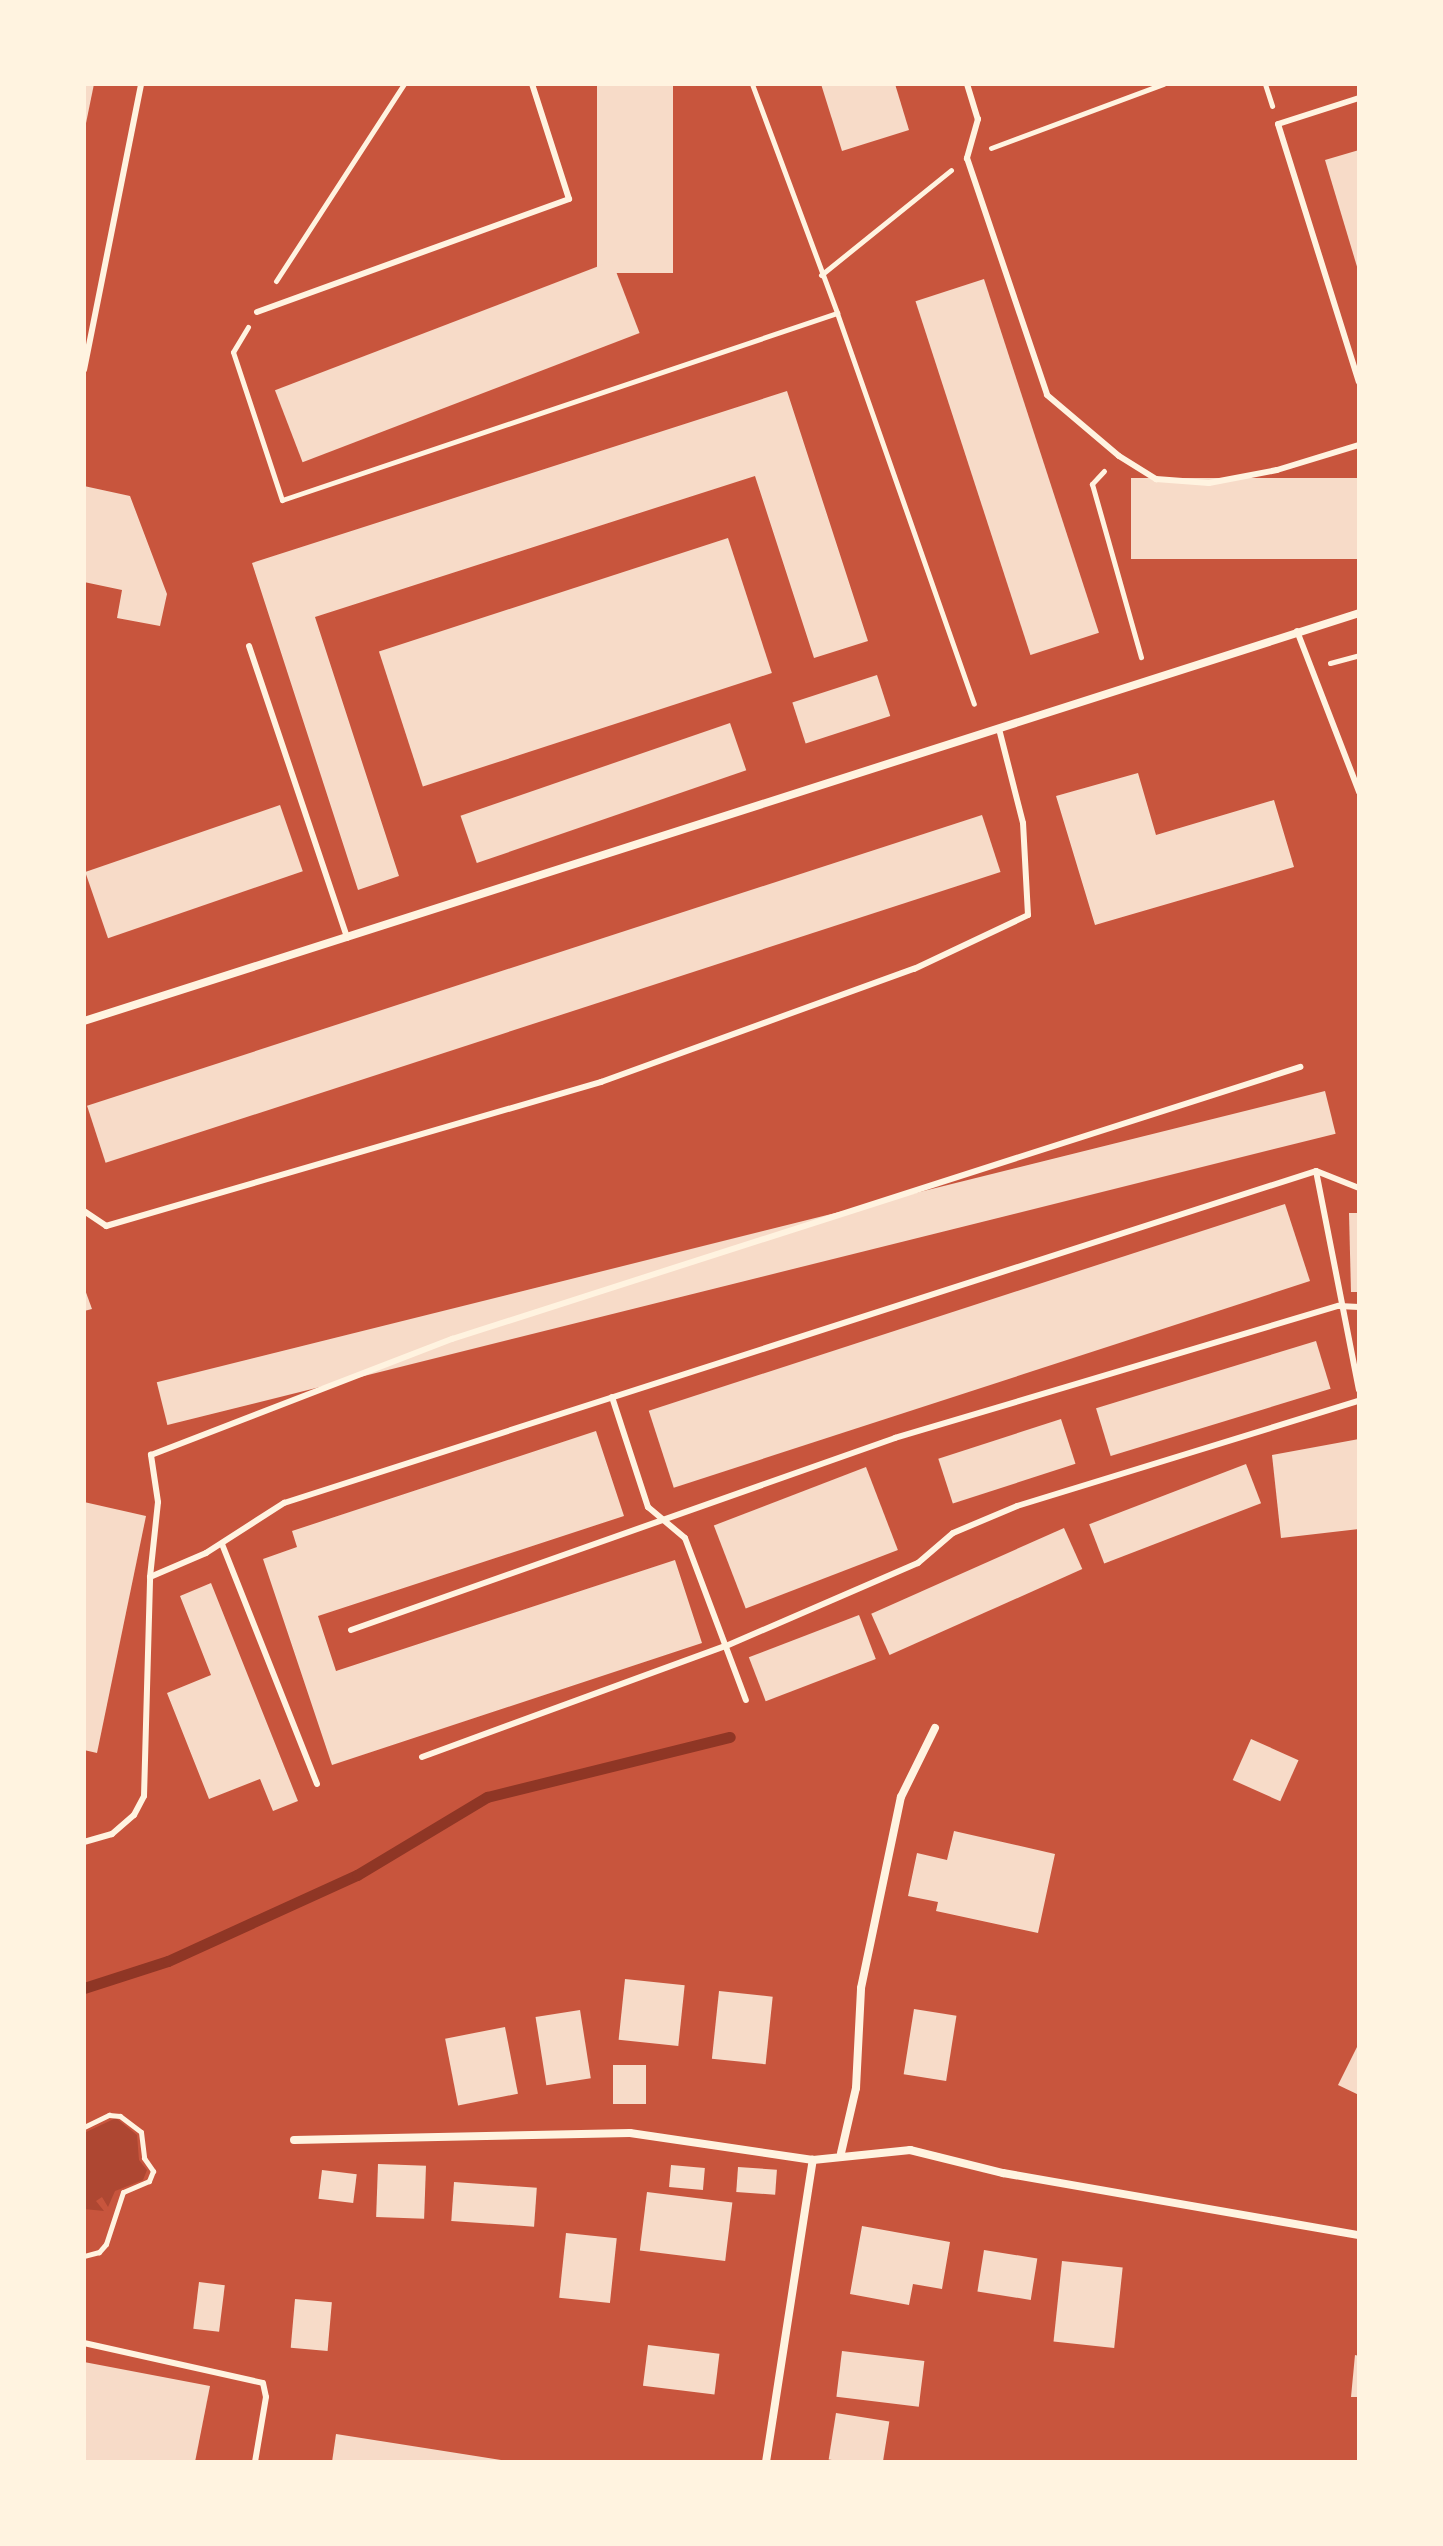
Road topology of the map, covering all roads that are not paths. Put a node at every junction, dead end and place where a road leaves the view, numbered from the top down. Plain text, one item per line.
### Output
1 (141, 84) edge
2 (532, 84) edge
3 (967, 84) edge
4 (1359, 98) edge
5 (257, 312) road end
6 (84, 370) edge
7 (1359, 382) edge
8 (1359, 445) edge
9 (1359, 613) edge
10 (1297, 631) junction
11 (249, 646) dead end
12 (999, 729) junction
13 (1359, 792) edge
14 (347, 938) junction
15 (84, 1021) edge
16 (1300, 1067) dead end
17 (1316, 1171) junction
18 (1359, 1188) edge
19 (84, 1211) edge
20 (1339, 1306) junction
21 (1359, 1307) edge
22 (1359, 1390) edge
23 (612, 1397) junction
24 (1359, 1401) edge
25 (664, 1519) junction
26 (222, 1544) junction
27 (150, 1577) junction
28 (351, 1630) dead end
29 (726, 1646) junction
30 (746, 1700) dead end
31 (935, 1728) dead end
32 (422, 1757) dead end
33 (317, 1784) dead end
34 (84, 1842) edge
35 (294, 2140) dead end
36 (841, 2153) junction
37 (813, 2160) junction
38 (1359, 2235) edge
39 (84, 2343) edge
40 (255, 2462) edge
41 (766, 2462) edge

1 - 6 lane
2 - 5 lane
3 - 8 lane
4 - 7 lane
9 - 10 street
10 - 12 street
10 - 13 lane
11 - 14 lane
12 - 14 street
12 - 19 lane
14 - 15 street
16 - 27 lane
17 - 18 lane
17 - 20 lane
17 - 23 lane
20 - 21 lane
20 - 22 lane
20 - 25 lane
23 - 25 lane
23 - 26 lane
24 - 29 lane
25 - 28 lane
25 - 29 lane
26 - 27 lane
26 - 33 lane
27 - 34 lane
29 - 30 lane
29 - 32 lane
31 - 36 street
35 - 37 street
36 - 37 street
36 - 38 street
37 - 41 street
39 - 40 lane

